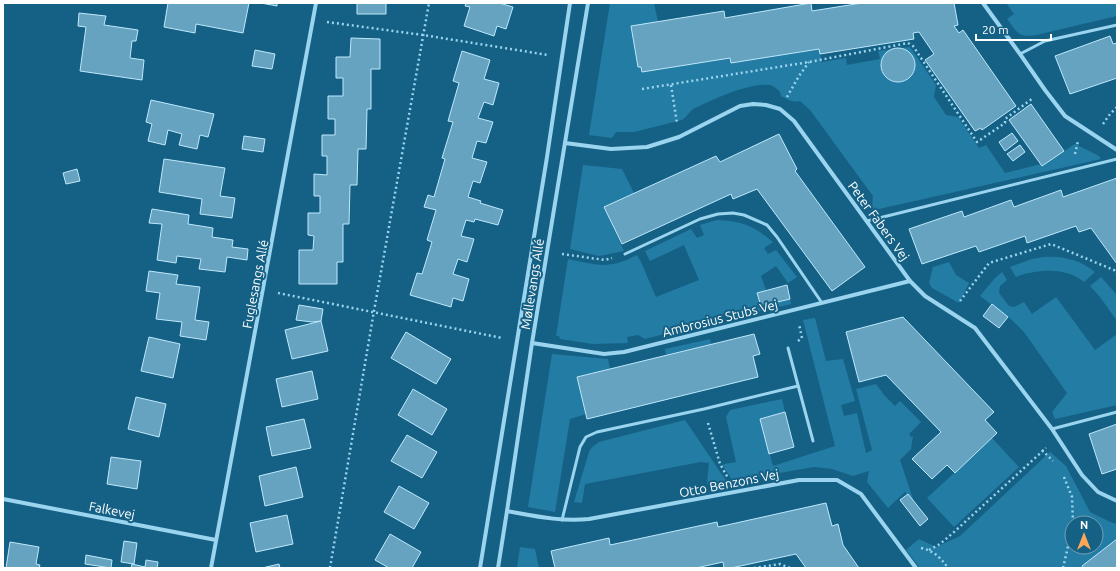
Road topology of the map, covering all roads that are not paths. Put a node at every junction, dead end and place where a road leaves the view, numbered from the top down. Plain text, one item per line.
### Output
1 (316, 3) edge
2 (570, 3) edge
3 (588, 3) edge
4 (983, 3) edge
5 (1117, 25) edge
6 (1020, 54) junction
7 (565, 143) junction
8 (1117, 150) edge
9 (1117, 159) edge
10 (867, 221) junction
11 (625, 254) road end
12 (910, 281) junction
13 (822, 304) junction
14 (532, 343) junction
15 (788, 348) road end
16 (798, 386) junction
17 (1117, 412) edge
18 (1052, 429) junction
19 (813, 441) dead end
20 (3, 499) edge
21 (1117, 501) edge
22 (508, 511) junction
23 (562, 520) junction
24 (216, 540) junction
25 (211, 568) edge
26 (480, 568) edge
27 (498, 568) edge
28 (916, 568) edge

1 - 24 street, Fuglesangs Allé
2 - 26 street, Møllevangs Allé
3 - 7 street, Møllevangs Allé
4 - 6 street
5 - 6 lane
6 - 8 street
7 - 10 street, Peter Fabers Vej
7 - 14 street, Møllevangs Allé
9 - 10 lane
10 - 12 street, Peter Fabers Vej
11 - 13 lane
12 - 13 street, Ambrosius Stubs Vej
12 - 18 street, Peter Fabers Vej
13 - 14 street, Ambrosius Stubs Vej
14 - 22 street, Møllevangs Allé
15 - 16 lane
16 - 19 lane
16 - 23 lane
17 - 18 lane
18 - 21 street, Peter Fabers Vej
20 - 24 street, Falkevej
22 - 23 street, Otto Benzons Vej
22 - 27 street, Møllevangs Allé
23 - 28 street, Otto Benzons Vej
24 - 25 street, Fuglesangs Allé

